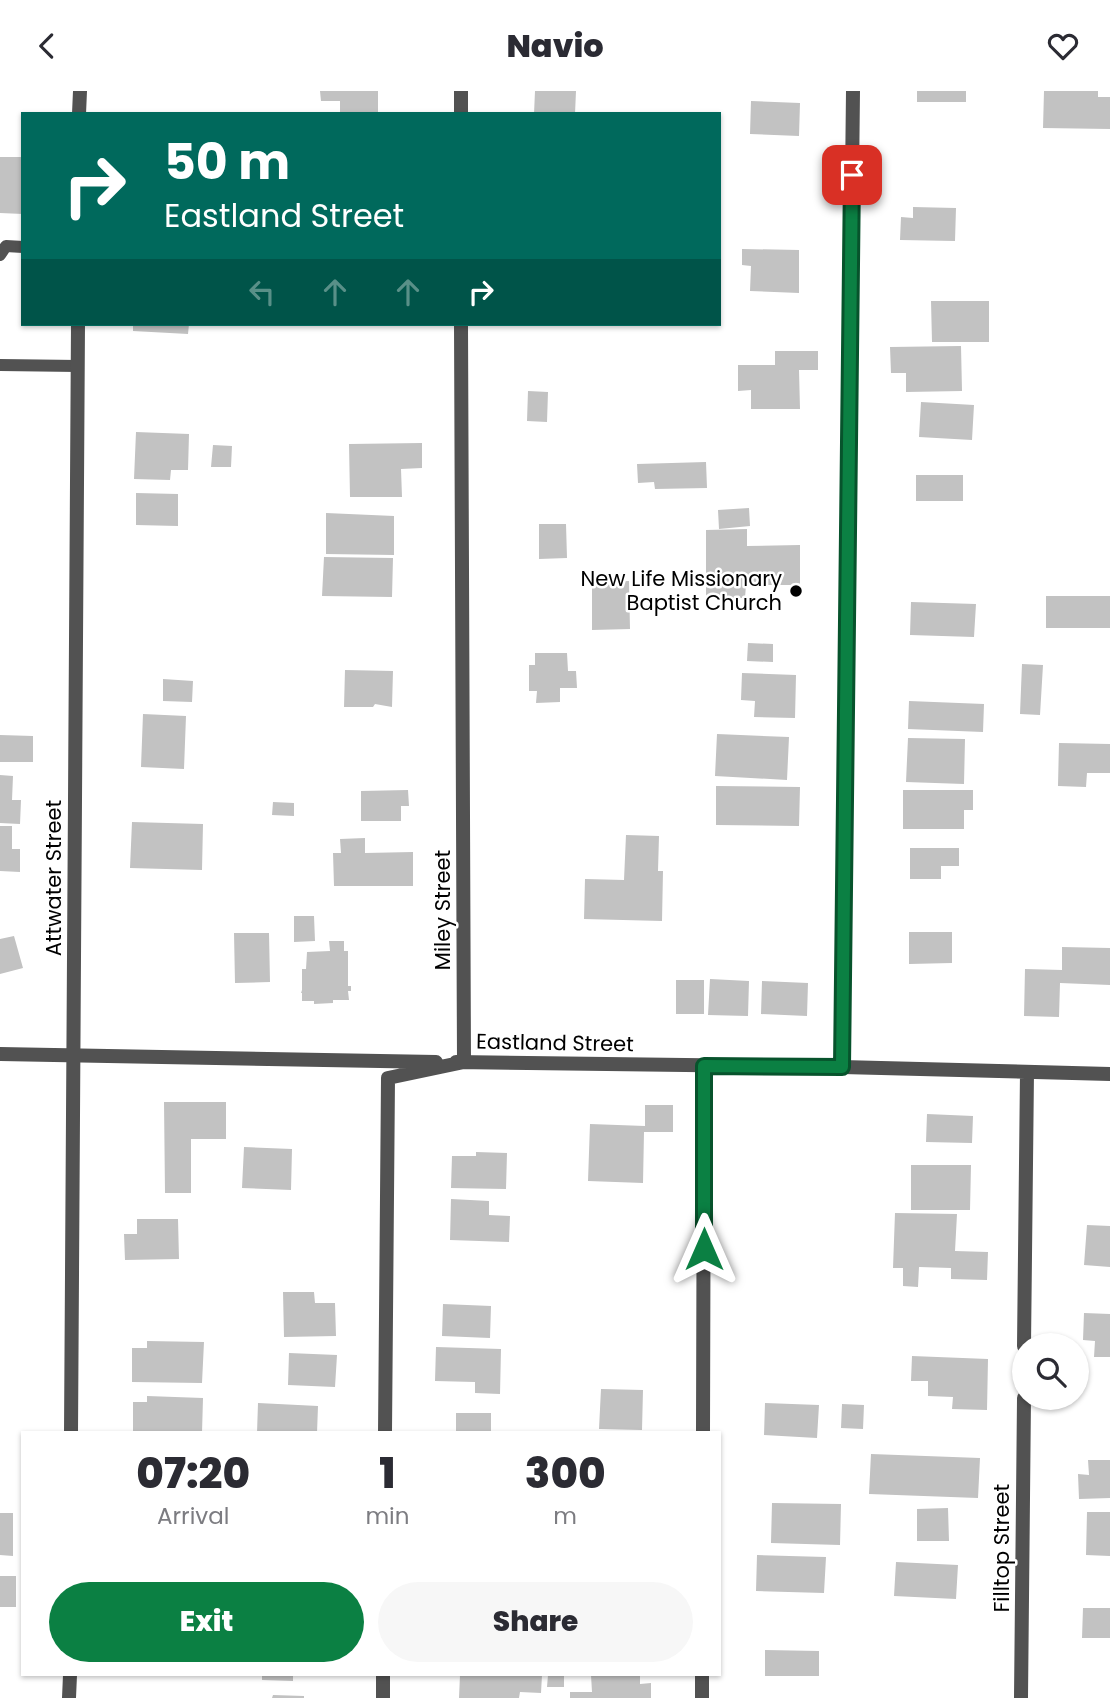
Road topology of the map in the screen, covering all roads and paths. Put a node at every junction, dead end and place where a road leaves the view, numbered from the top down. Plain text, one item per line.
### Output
1 (80, 91) edge
2 (461, 91) edge
3 (853, 91) edge
4 (79, 112) edge
5 (461, 112) edge
6 (21, 247) edge
7 (0, 255) edge
8 (78, 326) edge
9 (461, 326) edge
10 (0, 365) edge
11 (78, 366) junction
12 (0, 1054) edge
13 (74, 1056) junction
14 (464, 1062) junction
15 (704, 1066) junction
16 (842, 1067) junction
17 (1027, 1072) junction
18 (1110, 1074) edge
19 (1024, 1333) edge
20 (1024, 1410) edge
21 (71, 1431) edge
22 (385, 1431) edge
23 (703, 1431) edge
24 (70, 1676) edge
25 (383, 1676) edge
26 (702, 1676) edge
27 (69, 1698) edge
28 (383, 1698) edge
29 (702, 1698) edge
30 (1021, 1698) edge

1 - 4 street
2 - 5 street
3 - 16 street
6 - 7 lane
8 - 11 street, Attwater Street
9 - 14 street, Miley Street
10 - 11 lane
11 - 13 street, Attwater Street
12 - 13 street, Eastland Street
13 - 14 street, Eastland Street
13 - 21 street, Attwater Street
14 - 15 street, Eastland Street
14 - 22 street
15 - 16 street, Eastland Street
15 - 23 street
16 - 17 street, Eastland Street
17 - 18 street, Eastland Street
17 - 19 street
20 - 30 street, Filltop Street
24 - 27 street
25 - 28 street
26 - 29 street

